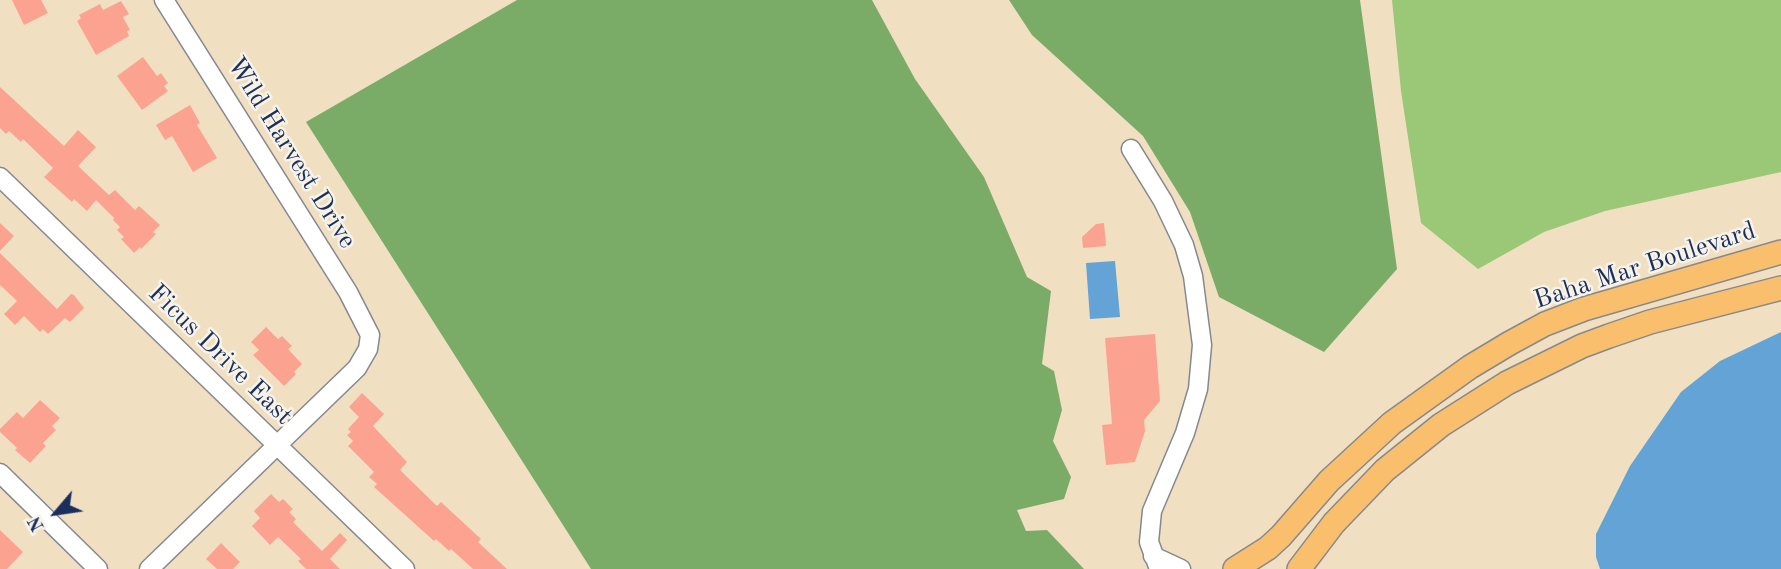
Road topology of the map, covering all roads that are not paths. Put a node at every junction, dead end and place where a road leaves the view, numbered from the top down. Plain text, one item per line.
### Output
1 (164, 0) edge
2 (1131, 149) dead end
3 (0, 177) edge
4 (1781, 252) edge
5 (1781, 288) edge
6 (276, 446) junction
7 (0, 473) edge
8 (1156, 563) edge
9 (99, 569) edge
10 (149, 569) edge
11 (405, 569) edge
12 (1181, 569) edge
13 (1235, 569) edge
14 (1299, 569) edge

1 - 6 street, Wild Harvest Drive
2 - 8 street
3 - 6 street, Ficus Drive East
4 - 13 main road, Baha Mar Boulevard
5 - 14 main road, Baha Mar Boulevard
6 - 10 street
6 - 11 street, Ficus Drive East
7 - 9 street
8 - 12 street

